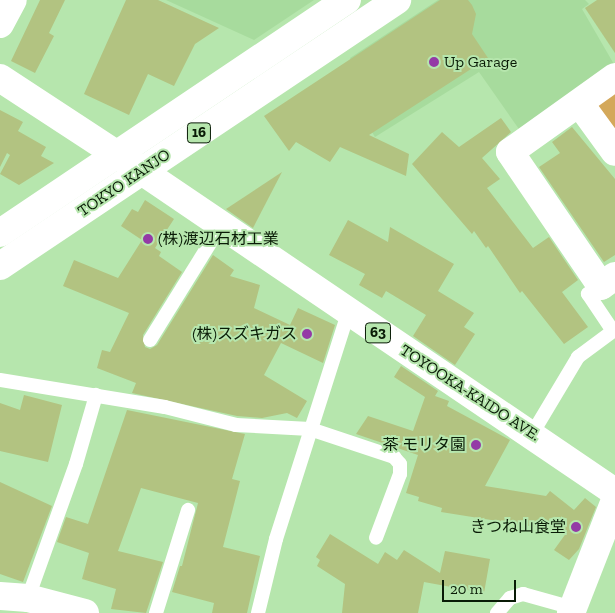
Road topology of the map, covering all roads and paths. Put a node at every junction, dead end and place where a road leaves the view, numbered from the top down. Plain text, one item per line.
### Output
1 (13, 0) edge
2 (348, 0) edge
3 (398, 0) edge
4 (0, 24) edge
5 (615, 77) edge
6 (0, 78) edge
7 (580, 104) junction
8 (615, 152) edge
9 (116, 154) junction
10 (142, 172) junction
11 (220, 227) junction
12 (0, 233) edge
13 (0, 266) edge
14 (608, 281) edge
15 (348, 313) junction
16 (150, 340) dead end
17 (0, 380) edge
18 (96, 395) junction
19 (310, 429) junction
20 (532, 434) junction
21 (615, 492) edge
22 (615, 500) edge
23 (188, 510) dead end
24 (376, 538) dead end
25 (0, 596) edge
26 (28, 598) junction
27 (572, 610) edge
28 (85, 613) edge
29 (156, 613) edge
30 (258, 613) edge
31 (497, 613) edge

1 - 4 main road
2 - 9 main road, TOKYO KANJO / 16
3 - 10 main road, TOKYO KANJO / 16
5 - 7 main road
6 - 9 main road, TOYOOKA-KAIDO AVE.
7 - 8 main road
7 - 14 main road
9 - 10 main road, TOYOOKA-KAIDO AVE. / 63
9 - 12 main road, TOKYO KANJO / 16
10 - 11 main road, TOYOOKA-KAIDO AVE. / 63
10 - 13 main road, TOKYO KANJO / 16
11 - 15 main road, TOYOOKA-KAIDO AVE. / 63
11 - 16 lane
14 - 20 lane
15 - 19 lane
15 - 20 main road, TOYOOKA-KAIDO AVE. / 63
17 - 18 lane
18 - 19 lane
18 - 26 lane
19 - 24 lane
19 - 30 lane
20 - 21 main road, TOYOOKA-KAIDO AVE. / 63
22 - 27 main road
23 - 29 lane
25 - 26 main road
26 - 28 main road
27 - 31 lane

